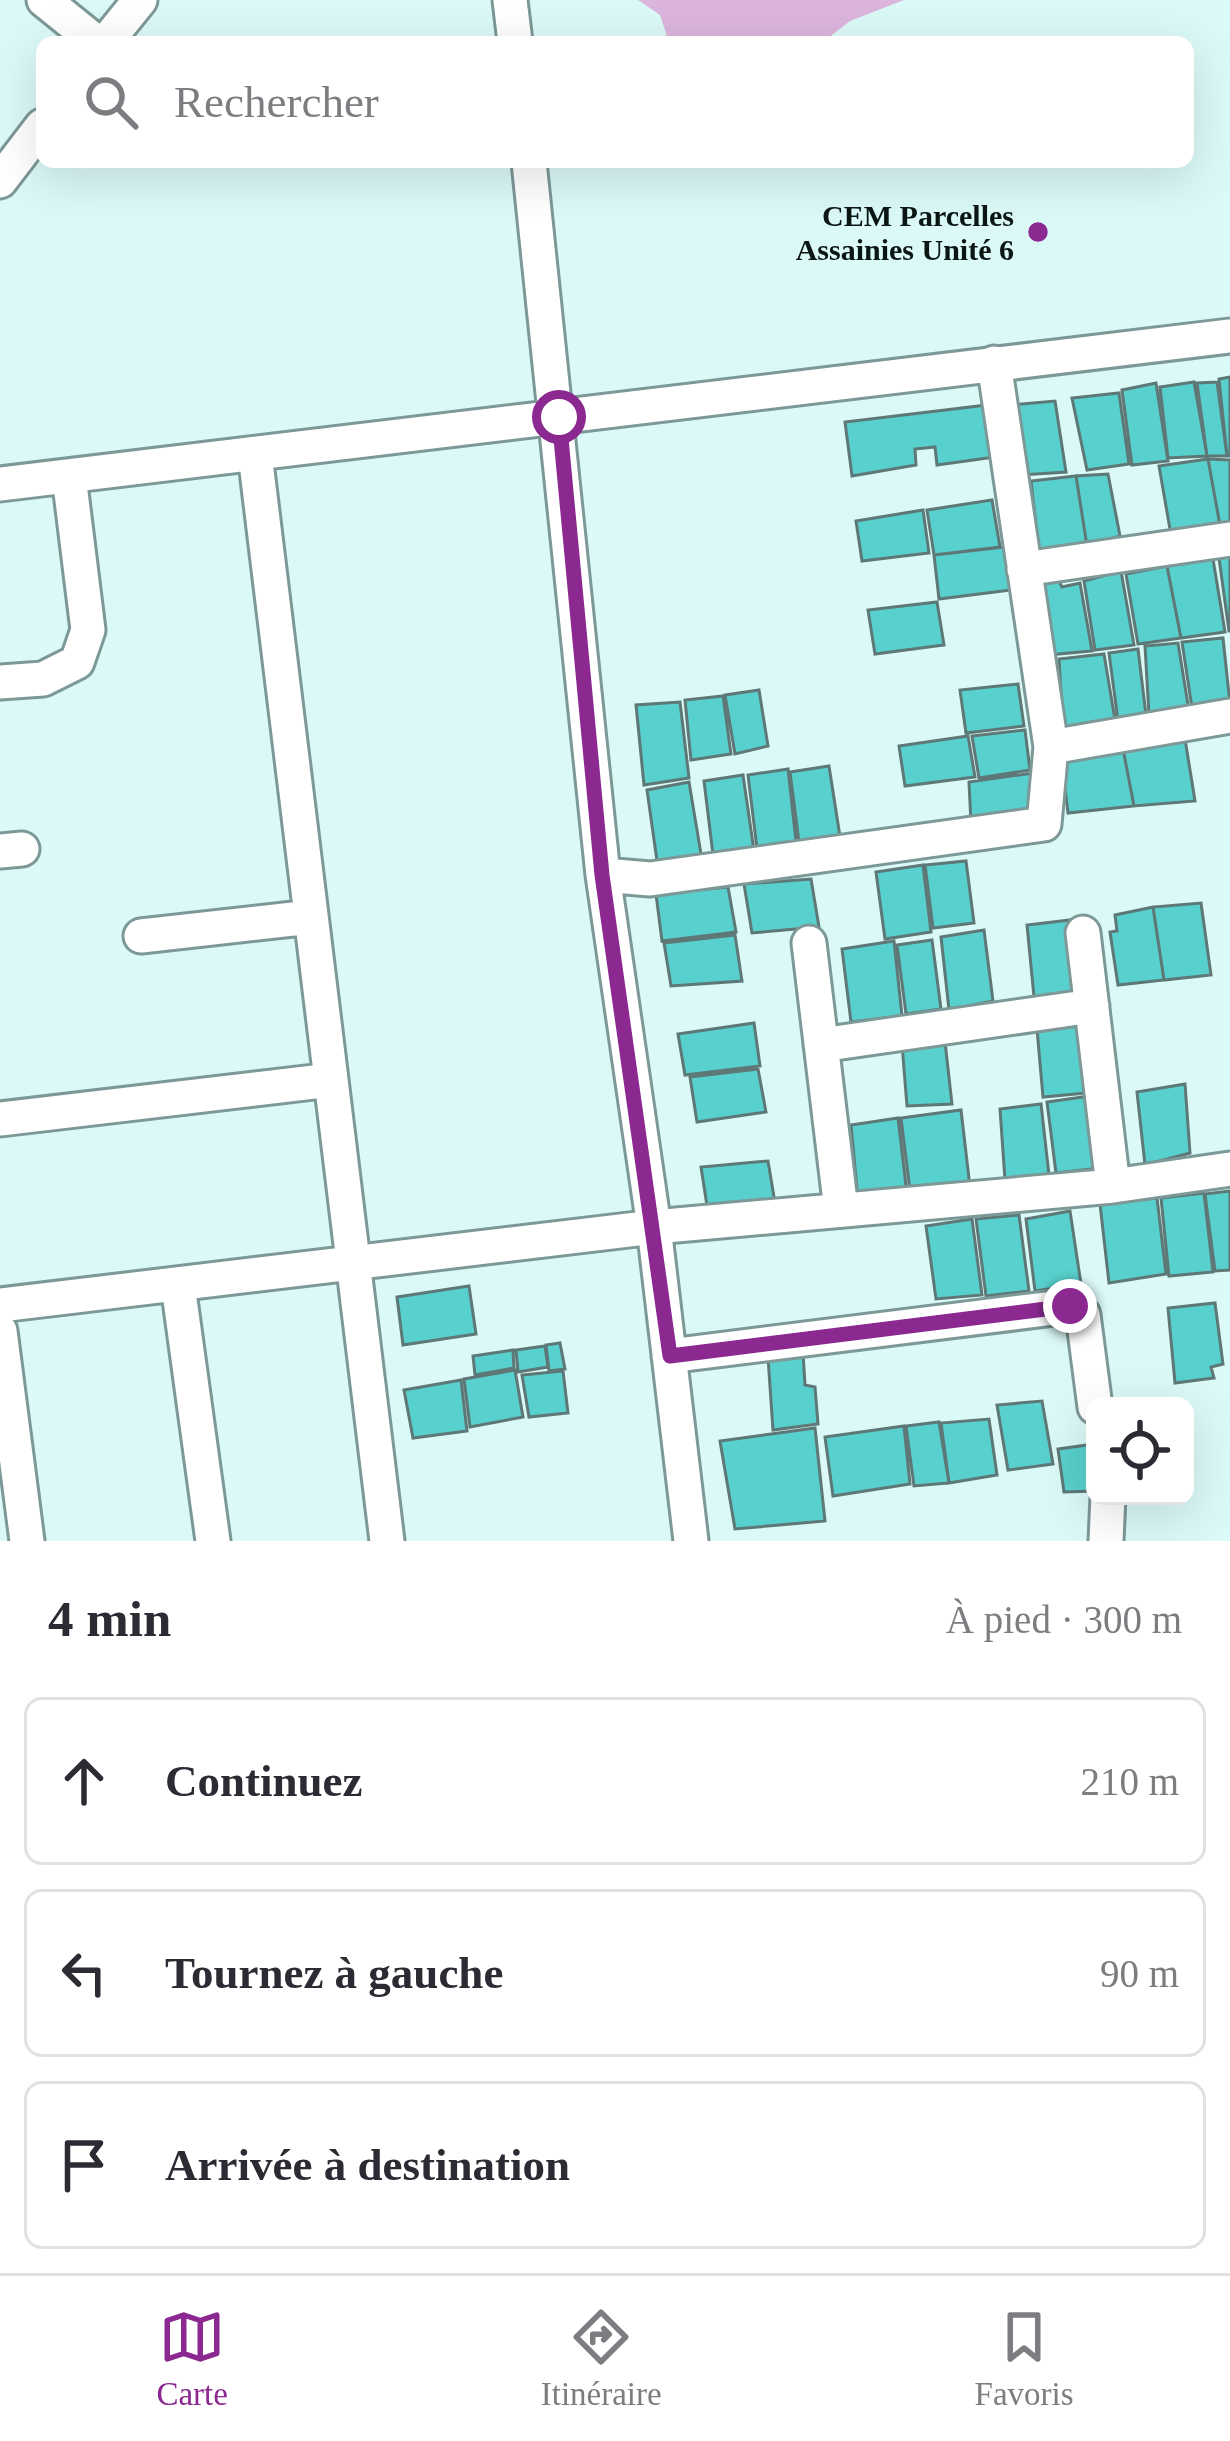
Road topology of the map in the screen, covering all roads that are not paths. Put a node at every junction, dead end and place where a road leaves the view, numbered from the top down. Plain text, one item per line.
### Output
1 (44, 0) edge
2 (140, 0) edge
3 (510, 0) edge
4 (89, 36) edge
5 (111, 36) edge
6 (514, 36) edge
7 (36, 134) edge
8 (530, 168) edge
9 (0, 181) edge
10 (1230, 336) edge
11 (994, 363) junction
12 (559, 417) junction
13 (255, 454) junction
14 (69, 476) junction
15 (0, 484) edge
16 (1230, 539) edge
17 (1024, 569) junction
18 (0, 682) edge
19 (1230, 716) edge
20 (1051, 747) junction
21 (602, 875) junction
22 (311, 917) junction
23 (1083, 933) dead end
24 (141, 936) dead end
25 (809, 943) dead end
26 (1091, 1006) junction
27 (821, 1045) junction
28 (331, 1080) junction
29 (0, 1119) edge
30 (1230, 1169) edge
31 (1114, 1186) junction
32 (841, 1210) junction
33 (654, 1227) junction
34 (353, 1263) junction
35 (178, 1285) junction
36 (0, 1305) edge
37 (0, 1331) edge
38 (670, 1356) junction
39 (1094, 1397) edge
40 (11, 1500) edge
41 (1110, 1505) edge
42 (27, 1541) edge
43 (213, 1541) edge
44 (387, 1541) edge
45 (691, 1541) edge
46 (1106, 1541) edge

1 - 4 street
2 - 5 street
3 - 6 street
7 - 9 street
8 - 12 street
10 - 11 street
11 - 12 street
11 - 17 street
12 - 13 street
12 - 21 street
13 - 14 street
13 - 22 street
14 - 15 street
14 - 18 street
16 - 17 street
17 - 20 street
19 - 20 street
20 - 21 street
21 - 33 street
22 - 24 street
22 - 28 street
23 - 26 street
25 - 27 street
26 - 27 street
26 - 31 street
27 - 32 street
28 - 29 street
28 - 34 street
30 - 31 street
31 - 32 street
32 - 33 street
33 - 34 street
33 - 38 street
34 - 35 street
34 - 44 street
35 - 36 street
35 - 43 street
37 - 40 street
38 - 39 street
38 - 45 street
40 - 42 street
41 - 46 street

